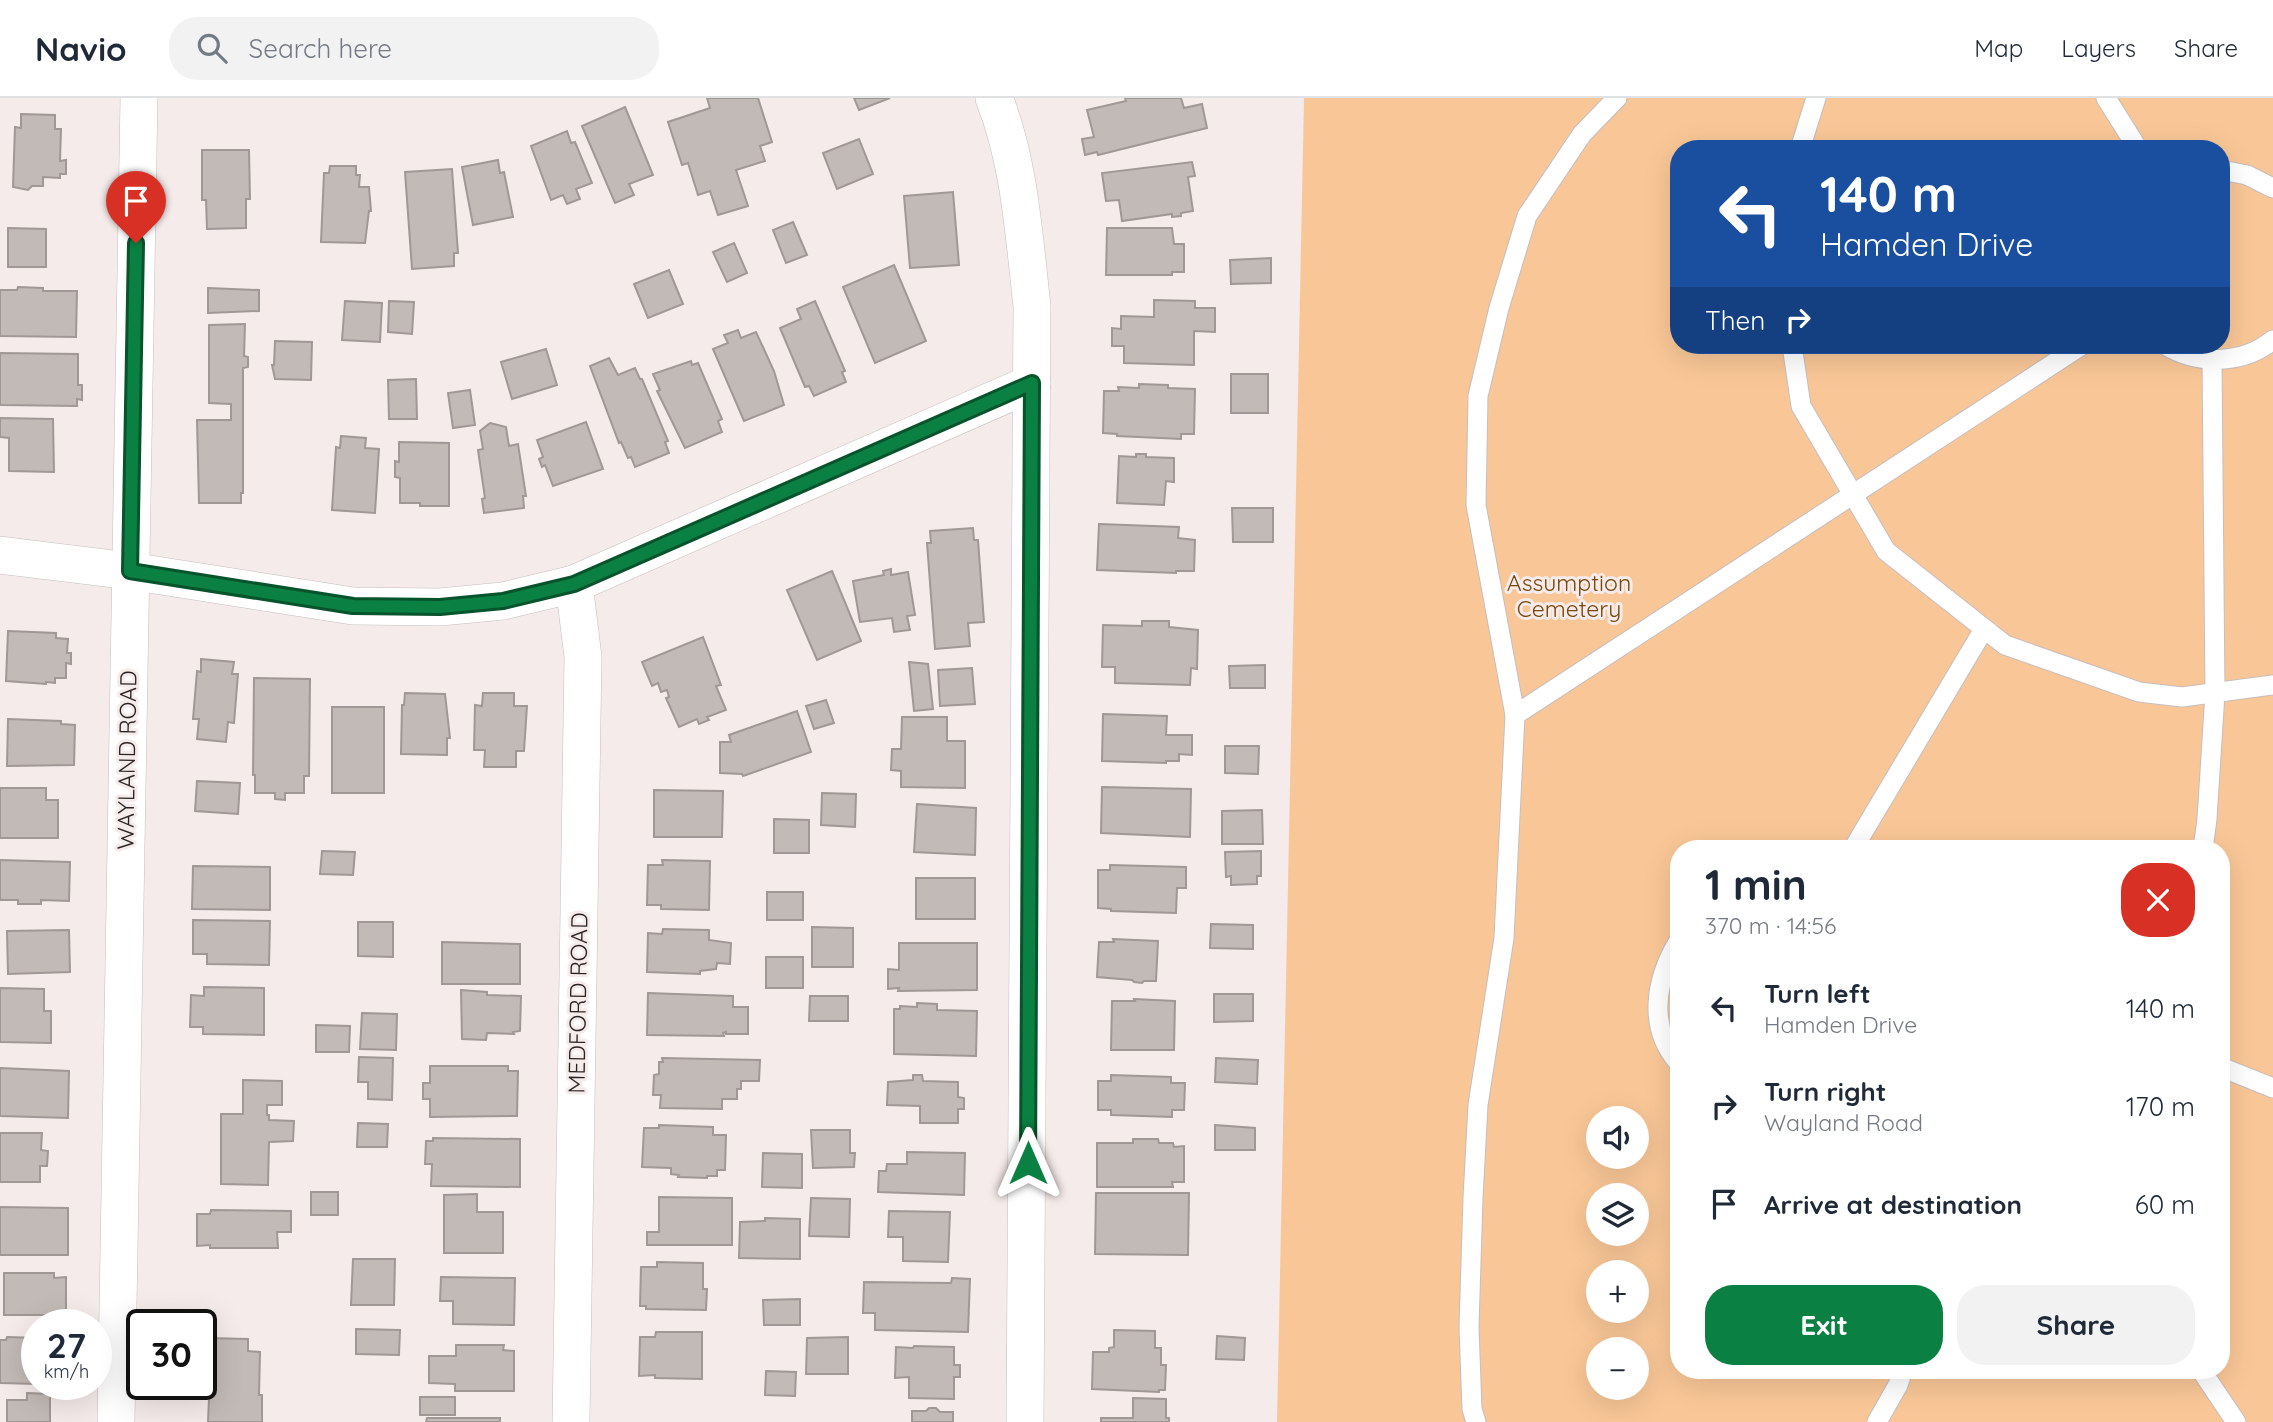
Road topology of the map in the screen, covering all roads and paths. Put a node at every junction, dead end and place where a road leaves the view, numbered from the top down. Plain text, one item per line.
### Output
1 (139, 98) edge
2 (994, 98) edge
3 (1617, 98) edge
4 (1816, 98) edge
5 (2106, 98) edge
6 (1803, 140) edge
7 (2132, 140) edge
8 (2230, 171) edge
9 (2273, 188) edge
10 (2273, 340) edge
11 (1793, 354) edge
12 (2068, 354) edge
13 (2185, 354) edge
14 (2211, 360) junction
15 (1032, 383) junction
16 (1853, 495) junction
17 (0, 555) edge
18 (130, 571) junction
19 (574, 584) junction
20 (1984, 629) junction
21 (2273, 685) edge
22 (2215, 693) junction
23 (1515, 715) junction
24 (1858, 840) edge
25 (2204, 840) edge
26 (1670, 956) edge
27 (1670, 1047) edge
28 (2230, 1071) edge
29 (2273, 1088) edge
30 (1900, 1379) edge
31 (2207, 1379) edge
32 (116, 1422) edge
33 (570, 1422) edge
34 (1025, 1422) edge
35 (1476, 1422) edge
36 (1877, 1422) edge
37 (2236, 1422) edge

1 - 18 street, WAYLAND ROAD
2 - 15 street
3 - 23 lane
4 - 6 lane
5 - 7 lane
8 - 9 lane
10 - 14 lane
11 - 16 lane
12 - 16 lane
13 - 14 lane
14 - 22 lane
15 - 19 street
15 - 34 street
16 - 20 lane
16 - 23 lane
17 - 18 street
18 - 19 street
18 - 32 street, WAYLAND ROAD
19 - 33 street, MEDFORD ROAD
20 - 22 lane
20 - 24 lane
21 - 22 lane
22 - 25 lane
23 - 35 lane
26 - 27 lane
28 - 29 lane
30 - 36 lane
31 - 37 lane

